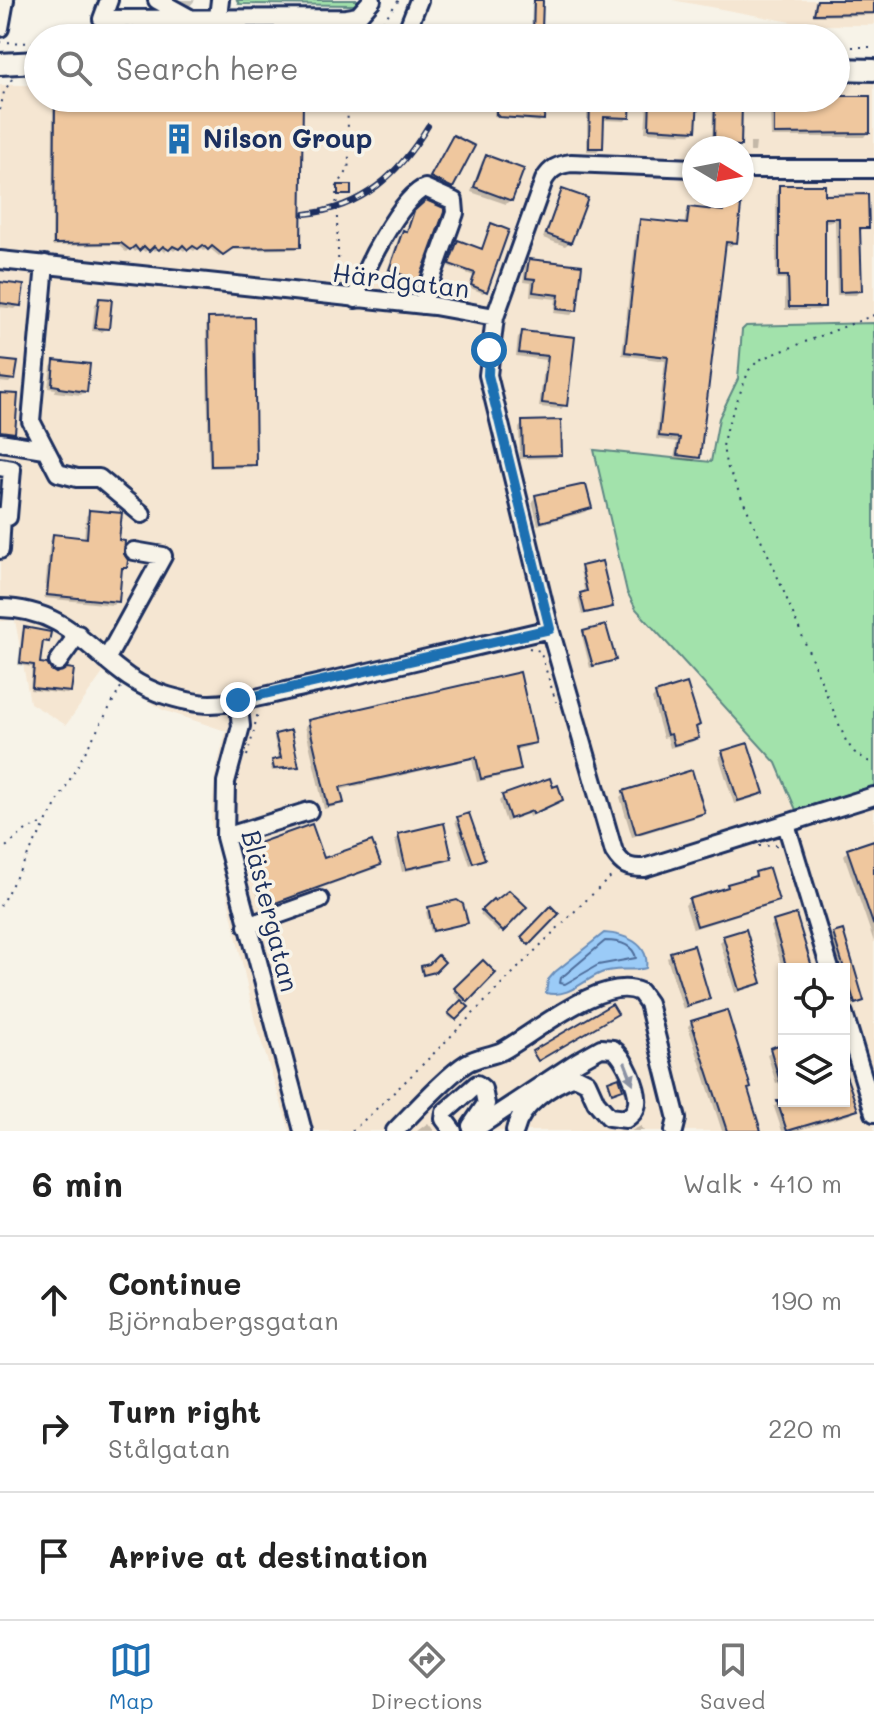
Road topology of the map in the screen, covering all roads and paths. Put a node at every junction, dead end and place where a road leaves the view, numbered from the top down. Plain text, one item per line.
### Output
1 (5, 0) edge
2 (109, 0) edge
3 (157, 0) edge
4 (372, 0) edge
5 (399, 0) edge
6 (419, 0) edge
7 (219, 9) edge
8 (189, 17) junction
9 (381, 24) edge
10 (409, 24) edge
11 (0, 28) edge
12 (0, 42) edge
13 (24, 43) edge
14 (850, 47) edge
15 (874, 47) edge
16 (850, 69) edge
17 (8, 70) edge
18 (874, 70) edge
19 (0, 110) edge
20 (347, 112) edge
21 (682, 168) edge
22 (754, 169) edge
23 (874, 169) edge
24 (0, 260) edge
25 (45, 264) junction
26 (357, 296) junction
27 (422, 305) junction
28 (874, 315) edge
29 (495, 317) junction
30 (0, 442) edge
31 (44, 449) junction
32 (0, 467) edge
33 (142, 514) dead end
34 (1, 516) edge
35 (0, 550) edge
36 (134, 551) dead end
37 (0, 608) edge
38 (550, 629) junction
39 (78, 634) junction
40 (524, 648) dead end
41 (106, 660) junction
42 (58, 662) dead end
43 (127, 677) junction
44 (257, 696) junction
45 (238, 700) junction
46 (558, 706) dead end
47 (246, 759) dead end
48 (874, 765) edge
49 (874, 796) edge
50 (309, 811) dead end
51 (47, 822) junction
52 (786, 824) junction
53 (225, 837) junction
54 (790, 843) junction
55 (754, 846) dead end
56 (0, 852) edge
57 (609, 865) dead end
58 (615, 873) junction
59 (622, 875) dead end
60 (320, 900) dead end
61 (0, 906) edge
62 (247, 926) junction
63 (828, 963) edge
64 (850, 1034) edge
65 (585, 1057) junction
66 (603, 1111) junction
67 (874, 1113) edge
68 (519, 1130) edge
69 (303, 1131) edge
70 (352, 1131) edge
71 (395, 1131) edge
72 (453, 1131) edge
73 (470, 1131) edge
74 (674, 1131) edge

1 - 11 street
2 - 8 street
3 - 8 street
4 - 7 street
5 - 9 path
6 - 10 street
7 - 8 street
12 - 13 path
14 - 15 path
16 - 18 main road
17 - 19 path
20 - 26 path
21 - 29 street, Härdgatan
22 - 23 street
24 - 25 street, Härdgatan
25 - 26 street, Härdgatan
25 - 31 street
26 - 27 street, Härdgatan
26 - 27 street
27 - 29 street, Härdgatan
28 - 48 path
29 - 38 street
30 - 31 street
31 - 33 street
32 - 34 street
34 - 35 street
36 - 41 street
37 - 39 street
38 - 44 street
38 - 52 street
39 - 41 street
39 - 42 street
40 - 46 path
41 - 43 street
43 - 45 street
43 - 51 path
44 - 45 street
44 - 47 path
45 - 53 street, Blästergatan
49 - 52 street
50 - 53 street
51 - 56 path
51 - 61 path
52 - 54 street
53 - 62 street, Blästergatan
54 - 55 path
54 - 63 street
57 - 58 path
58 - 59 path
58 - 70 path
60 - 62 street
62 - 69 street, Blästergatan
64 - 67 street
65 - 66 street
65 -> 66 street
65 - 73 street
66 - 68 street
71 - 74 street
72 - 73 street

